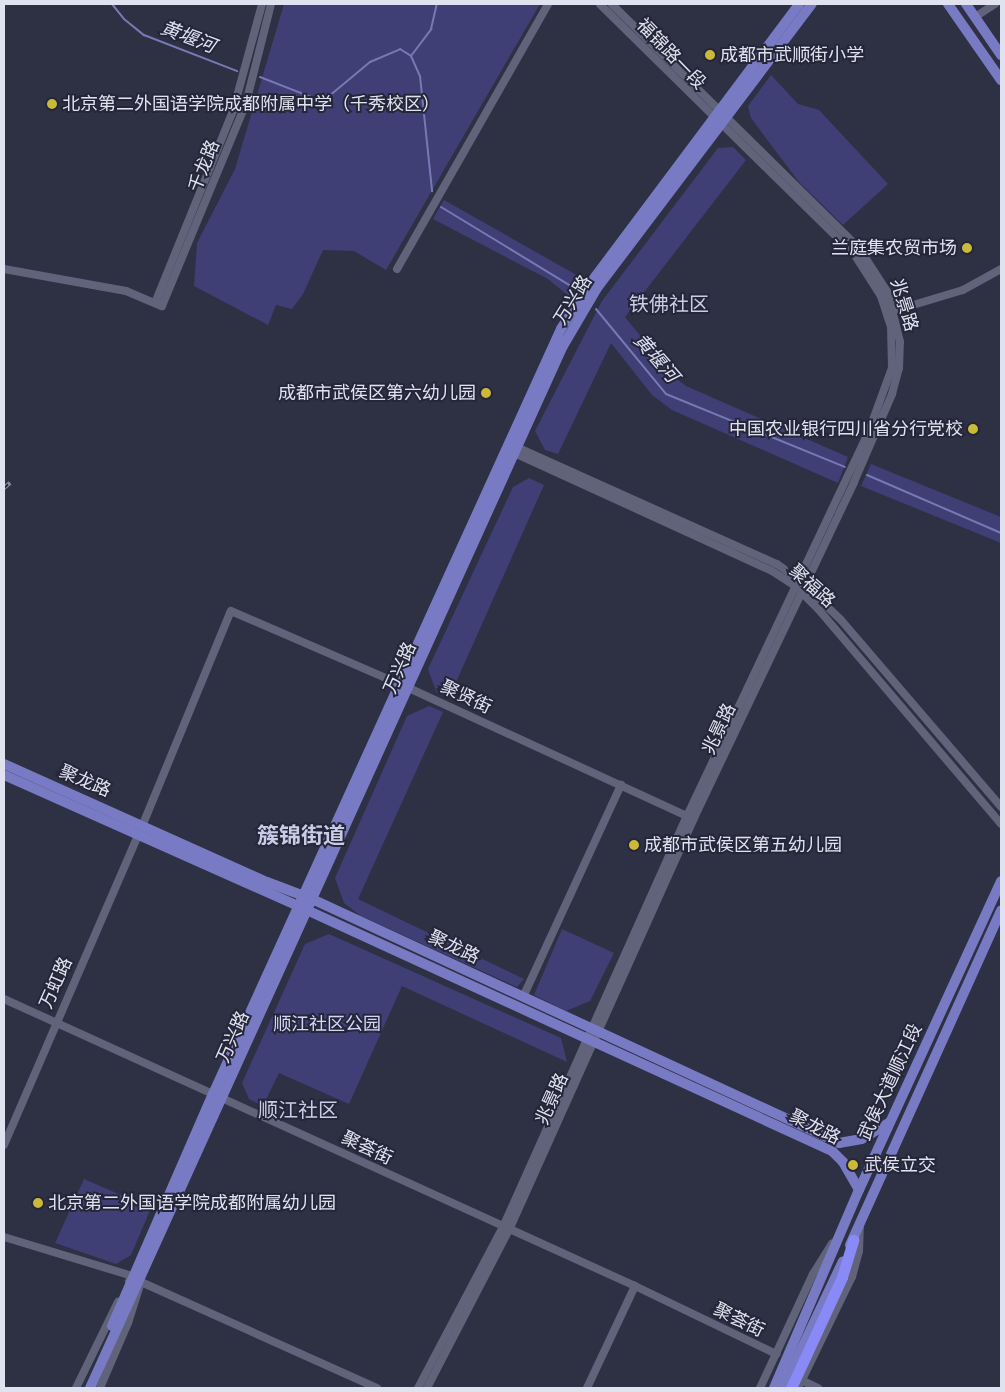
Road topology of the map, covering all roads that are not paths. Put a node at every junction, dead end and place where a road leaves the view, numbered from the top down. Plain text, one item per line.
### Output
1 (262, 4) edge
2 (271, 4) edge
3 (548, 4) edge
4 (600, 4) edge
5 (612, 4) edge
6 (799, 4) edge
7 (812, 4) edge
8 (948, 4) edge
9 (966, 4) edge
10 (995, 4) edge
11 (975, 18) junction
12 (1001, 55) edge
13 (1001, 80) edge
14 (720, 117) junction
15 (397, 268) dead end
16 (4, 269) edge
17 (1001, 269) edge
18 (159, 304) junction
19 (893, 311) junction
20 (512, 449) junction
21 (799, 585) junction
22 (405, 686) junction
23 (4, 764) edge
24 (4, 775) edge
25 (621, 785) junction
26 (1001, 807) edge
27 (687, 816) junction
28 (143, 824) junction
29 (1001, 824) edge
30 (138, 835) junction
31 (1001, 881) edge
32 (305, 903) junction
33 (987, 912) junction
34 (1000, 914) edge
35 (523, 997) junction
36 (4, 999) edge
37 (55, 1022) junction
38 (592, 1035) junction
39 (213, 1094) junction
40 (224, 1099) junction
41 (889, 1123) junction
42 (4, 1145) edge
43 (858, 1190) junction
44 (860, 1226) junction
45 (506, 1228) junction
46 (4, 1237) edge
47 (839, 1237) junction
48 (853, 1240) joint
49 (136, 1279) junction
50 (635, 1286) junction
51 (776, 1354) junction
52 (797, 1357) junction
53 (801, 1380) junction
54 (76, 1388) edge
55 (83, 1388) edge
56 (90, 1388) edge
57 (100, 1388) edge
58 (377, 1388) edge
59 (418, 1388) edge
60 (427, 1388) edge
61 (586, 1388) edge
62 (760, 1388) edge
63 (774, 1388) edge
64 (783, 1388) edge
65 (791, 1388) edge
66 (798, 1388) edge
67 (818, 1388) edge

1 - 18 street, 千龙路
2 - 18 street, 千龙路
3 - 15 street
4 - 14 street, 福锦路一段
5 - 14 street, 福锦路一段
6 - 14 main road
7 - 14 main road, 万兴路
8 - 13 main road
9 - 11 main road
10 - 11 street
11 - 12 main road
14 - 19 street, 兆景路
14 - 20 main road, 万兴路
14 - 21 street, 兆景路
16 - 18 street
17 - 19 street
19 - 21 street, 兆景路
20 - 21 street, 聚福路
20 - 22 main road, 万兴路
21 - 26 street
21 - 27 street, 兆景路
21 - 29 street, 聚福路
21 - 38 street, 兆景路
22 - 25 street, 聚贤街
22 - 28 street, 聚贤街
22 - 32 main road, 万兴路
23 - 28 main road, 聚龙路
24 - 30 main road, 聚龙路
25 - 27 street, 聚贤街
25 - 35 street
27 - 38 street, 兆景路
28 - 32 main road, 聚龙路
30 - 32 main road, 聚龙路
30 - 37 street, 万虹路
31 - 33 main road, 武侯大道顺江段
32 - 35 main road, 聚龙路
32 - 38 main road, 聚龙路
32 - 39 main road
32 - 40 main road, 万兴路
33 - 34 main road
33 - 41 main road, 武侯大道顺江段
34 - 44 main road, 武侯大道顺江段
35 - 38 main road, 聚龙路
36 - 37 street, 聚荟街
37 - 39 street, 聚荟街
37 - 42 street, 万虹路
38 - 41 main road, 聚龙路
38 - 43 main road, 聚龙路
38 - 45 street, 兆景路
39 - 40 street, 聚荟街
39 - 49 main road
40 - 45 street, 聚荟街
40 - 49 main road, 万兴路
41 - 43 main road, 武侯大道顺江段
43 - 47 main road, 武侯大道顺江段
44 - 48 main road, 武侯大道顺江段
44 - 53 street
45 - 50 street, 聚荟街
45 - 59 street, 兆景路
45 - 60 street, 兆景路
46 - 49 street
47 - 51 street
47 - 52 main road, 武侯大道顺江段
48 - 52 highway
49 - 54 street
49 - 55 main road
49 - 56 main road, 万兴路
49 - 57 street
49 - 58 street
50 - 51 street, 聚荟街
50 - 61 street
51 - 62 street
52 - 63 main road
52 - 64 main road
52 - 65 highway
53 - 66 street
53 - 67 street

